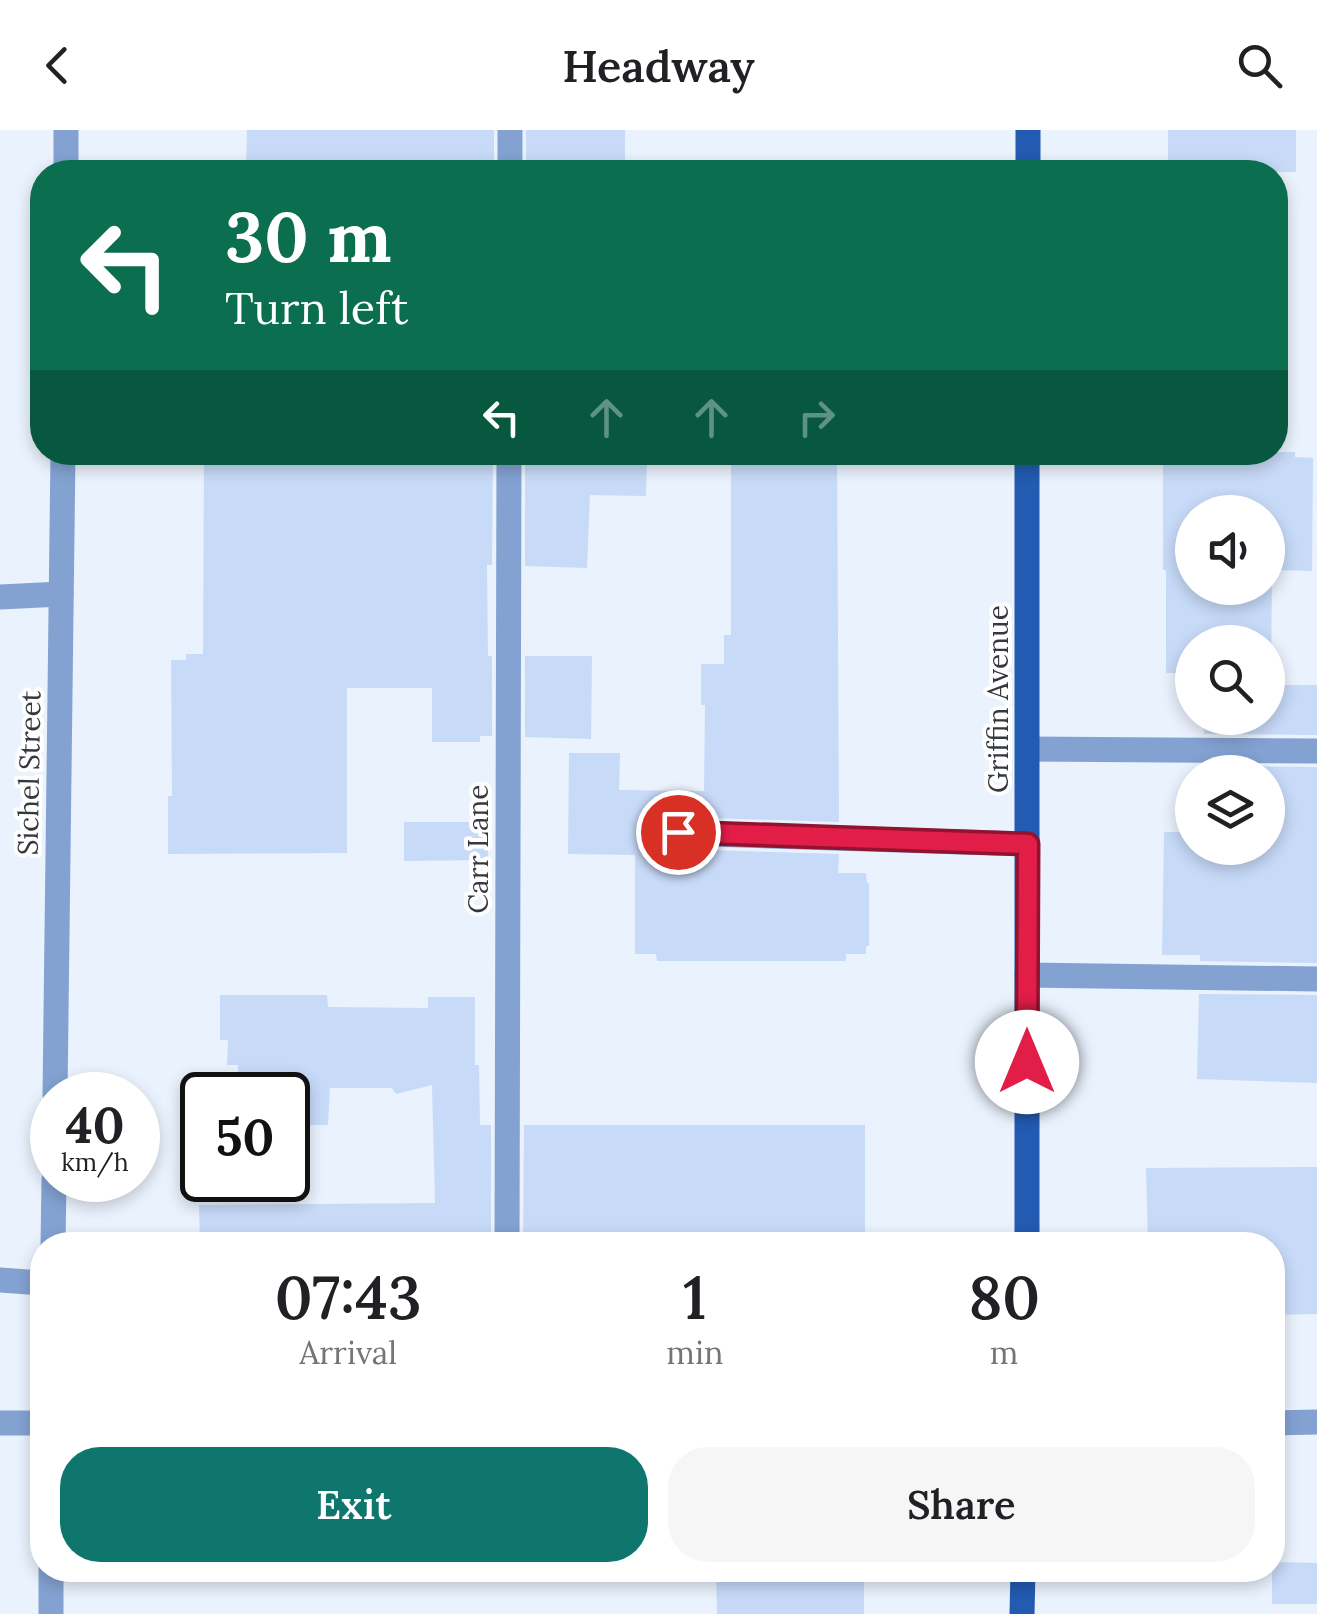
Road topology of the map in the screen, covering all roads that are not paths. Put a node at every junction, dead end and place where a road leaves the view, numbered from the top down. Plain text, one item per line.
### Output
1 (66, 130) edge
2 (510, 130) edge
3 (1028, 130) edge
4 (66, 160) edge
5 (510, 160) edge
6 (1028, 160) edge
7 (62, 465) edge
8 (509, 465) edge
9 (1028, 465) edge
10 (61, 594) junction
11 (0, 597) edge
12 (1028, 749) junction
13 (1317, 751) edge
14 (678, 832) dead end
15 (1028, 844) junction
16 (1027, 975) junction
17 (1317, 979) edge
18 (55, 1072) edge
19 (54, 1202) edge
20 (53, 1232) edge
21 (507, 1232) edge
22 (1027, 1232) edge
23 (0, 1280) edge
24 (30, 1282) edge
25 (1317, 1422) edge
26 (0, 1423) edge
27 (30, 1423) edge
28 (1285, 1423) edge
29 (51, 1582) edge
30 (1023, 1582) edge
31 (51, 1614) edge
32 (1022, 1614) edge

1 - 4 street
2 - 5 street
3 - 6 main road
7 - 10 street, Sichel Street
8 - 21 street, Carr Lane
9 - 12 main road, Griffin Avenue
10 - 11 street
10 - 18 street, Sichel Street
12 - 13 street
12 - 15 main road, Griffin Avenue
14 - 15 street
15 - 16 main road, Griffin Avenue
16 - 17 street
16 - 22 main road, Griffin Avenue
19 - 20 street
23 - 24 street
25 - 28 street
26 - 27 street
29 - 31 street
30 - 32 main road

